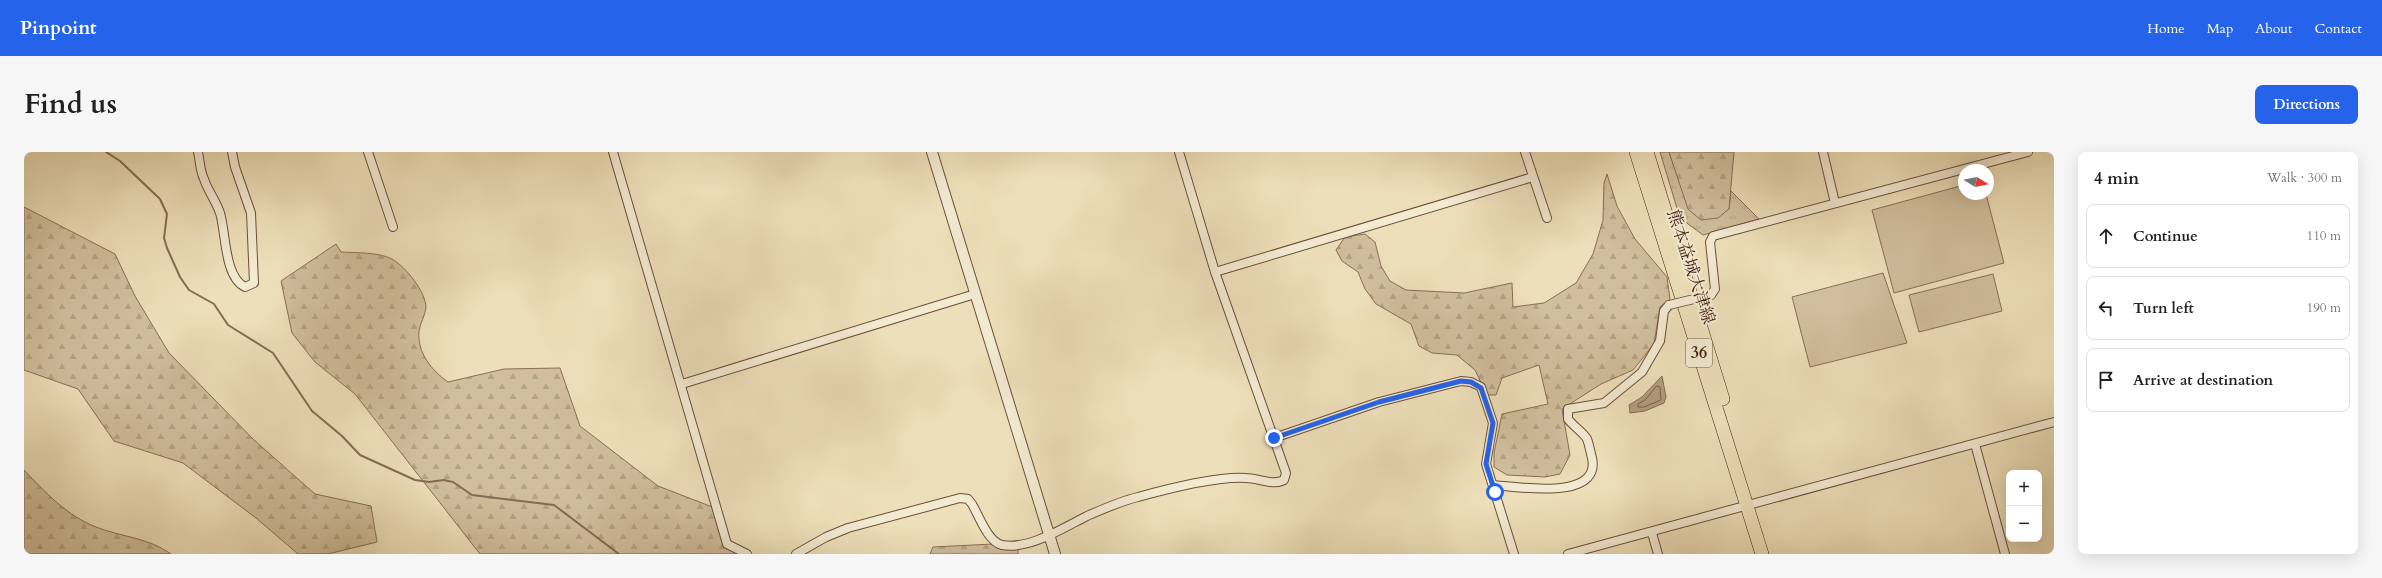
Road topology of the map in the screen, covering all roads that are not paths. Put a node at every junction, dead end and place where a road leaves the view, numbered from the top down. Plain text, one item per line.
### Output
1 (198, 152) edge
2 (232, 152) edge
3 (368, 152) edge
4 (613, 152) edge
5 (932, 152) edge
6 (1179, 152) edge
7 (1525, 152) edge
8 (1636, 152) edge
9 (1647, 152) edge
10 (1823, 152) edge
11 (2028, 152) edge
12 (1533, 177) junction
13 (1835, 203) junction
14 (1547, 218) dead end
15 (393, 227) dead end
16 (1215, 272) junction
17 (975, 294) junction
18 (682, 384) junction
19 (2054, 422) edge
20 (1274, 438) junction
21 (1975, 444) junction
22 (1493, 486) junction
23 (1752, 505) junction
24 (1652, 533) junction
25 (1048, 537) junction
26 (748, 554) edge
27 (796, 554) edge
28 (1055, 554) edge
29 (1514, 554) edge
30 (1568, 554) edge
31 (1658, 554) edge
32 (1762, 554) edge
33 (1772, 554) edge
34 (2005, 554) edge

1 - 2 street
3 - 15 street
4 - 18 street
5 - 17 street
6 - 16 street
7 - 12 street
8 - 23 main road, 熊本益城大津線 / 36
9 - 23 main road, 熊本益城大津線 / 36
10 - 13 street
11 - 13 street
12 - 14 street
12 - 16 street
13 - 22 street, bridge
16 - 20 street
17 - 18 street
17 - 25 street
18 - 26 street
19 - 21 street
20 - 22 street
20 - 25 street
21 - 23 street
21 - 34 street
22 - 29 street
23 - 24 street
23 - 32 main road, 熊本益城大津線 / 36
23 - 33 main road, 熊本益城大津線 / 36
24 - 30 street
24 - 31 street
25 - 27 street
25 - 28 street

